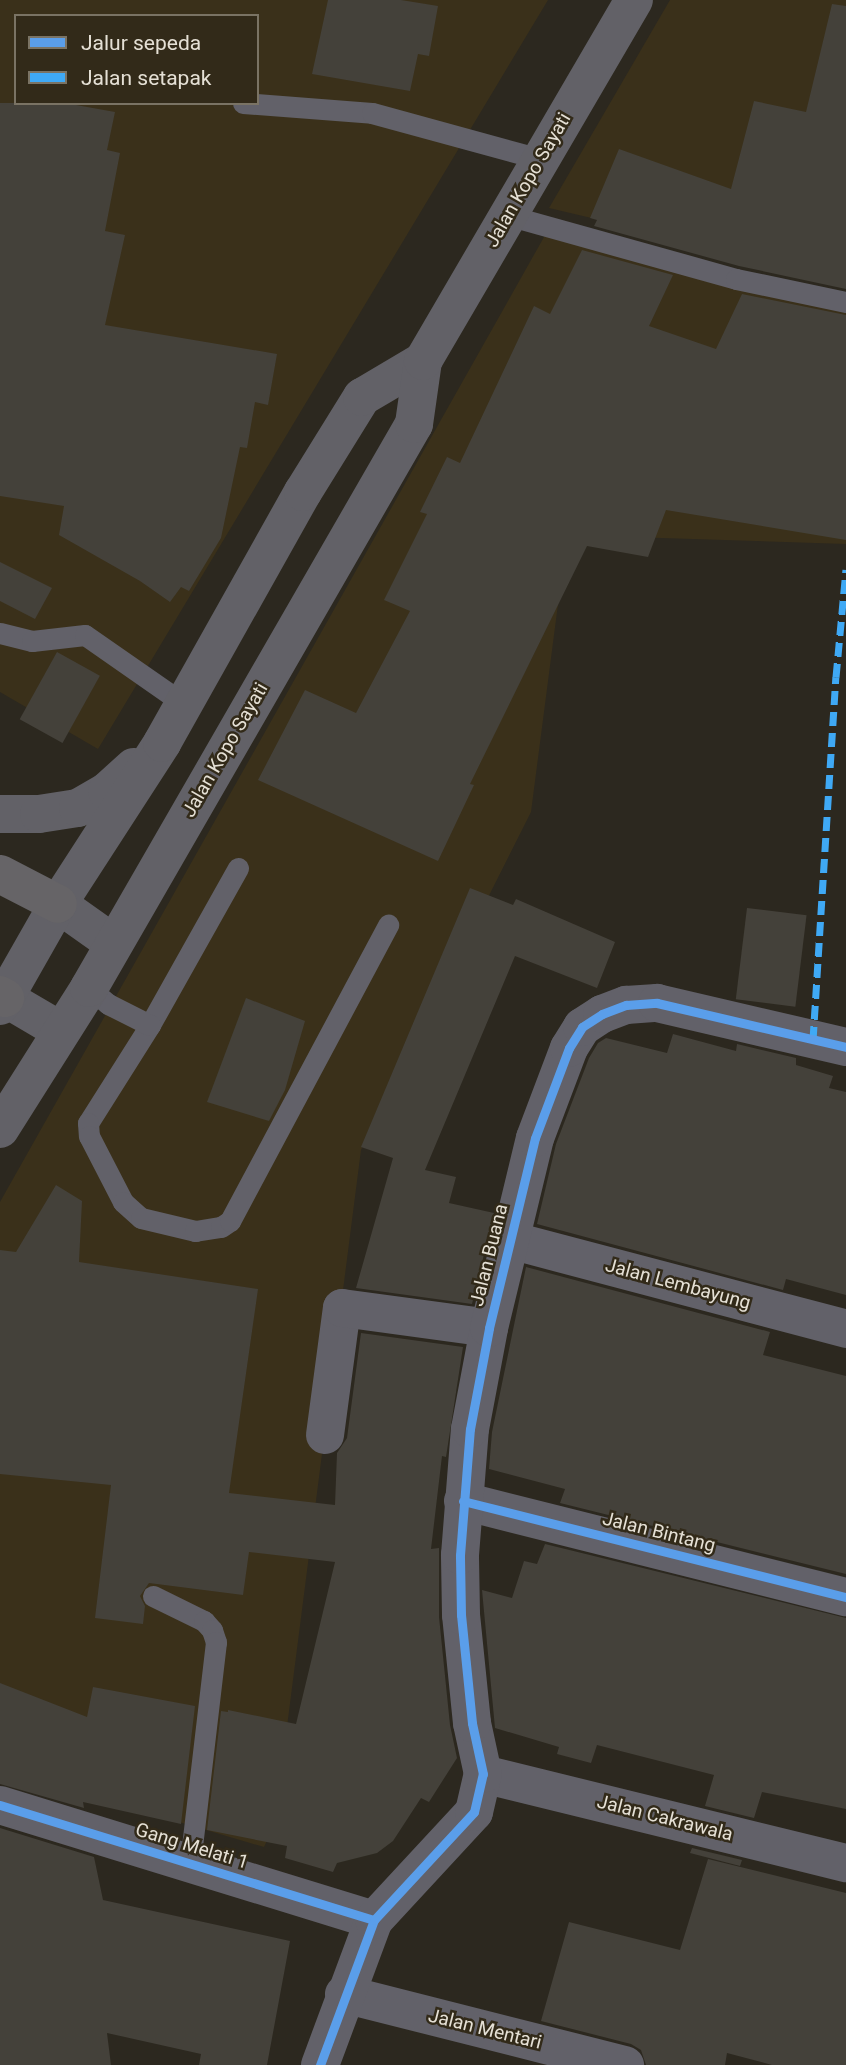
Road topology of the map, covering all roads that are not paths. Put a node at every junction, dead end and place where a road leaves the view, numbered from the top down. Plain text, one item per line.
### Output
1 (634, 0) edge
2 (259, 104) edge
3 (540, 159) junction
4 (508, 215) junction
5 (846, 302) edge
6 (423, 361) junction
7 (0, 633) edge
8 (184, 704) junction
9 (162, 743) junction
10 (0, 814) edge
11 (238, 869) dead end
12 (0, 874) edge
13 (58, 904) junction
14 (388, 925) dead end
15 (113, 943) junction
16 (89, 988) junction
17 (2, 1000) edge
18 (150, 1025) junction
19 (61, 1031) junction
20 (846, 1047) edge
21 (0, 1129) edge
22 (510, 1240) junction
23 (489, 1328) junction
24 (846, 1329) edge
25 (325, 1434) dead end
26 (463, 1501) junction
27 (153, 1597) dead end
28 (846, 1597) edge
29 (483, 1774) junction
30 (0, 1805) edge
31 (846, 1863) edge
32 (190, 1864) junction
33 (374, 1920) junction
34 (344, 1994) junction
35 (320, 2065) edge
36 (625, 2065) edge

1 - 3 main road, Jalan Kopo Sayati
2 - 3 lane
3 - 4 main road, Jalan Kopo Sayati
4 - 5 lane
4 - 6 main road, Jalan Kopo Sayati
6 - 8 main road, Jalan Kopo Sayati
6 - 15 main road, Jalan Kopo Sayati
7 - 8 lane
8 - 9 main road, Jalan Kopo Sayati
9 - 10 main road
9 - 13 main road, Jalan Kopo Sayati
11 - 18 lane
12 - 13 highway
13 - 15 main road
13 - 17 main road, Jalan Kopo Sayati
14 - 18 lane
15 - 16 main road, Jalan Kopo Sayati
16 - 18 lane
16 - 19 main road, Jalan Kopo Sayati
17 - 19 main road
19 - 21 main road, Jalan Kopo Sayati
20 - 22 street, Jalan Buana
22 - 23 street, Jalan Buana
22 - 24 street, Jalan Lembayung
23 - 25 street
23 - 26 street, Jalan Buana
26 - 28 street, Jalan Bintang
26 - 29 street, Jalan Buana
27 - 32 lane
29 - 31 street, Jalan Cakrawala
29 - 33 street
30 - 32 street, Gang Melati 1
32 - 33 street, Gang Melati 1
33 - 34 street
34 - 35 street
34 - 36 street, Jalan Mentari

